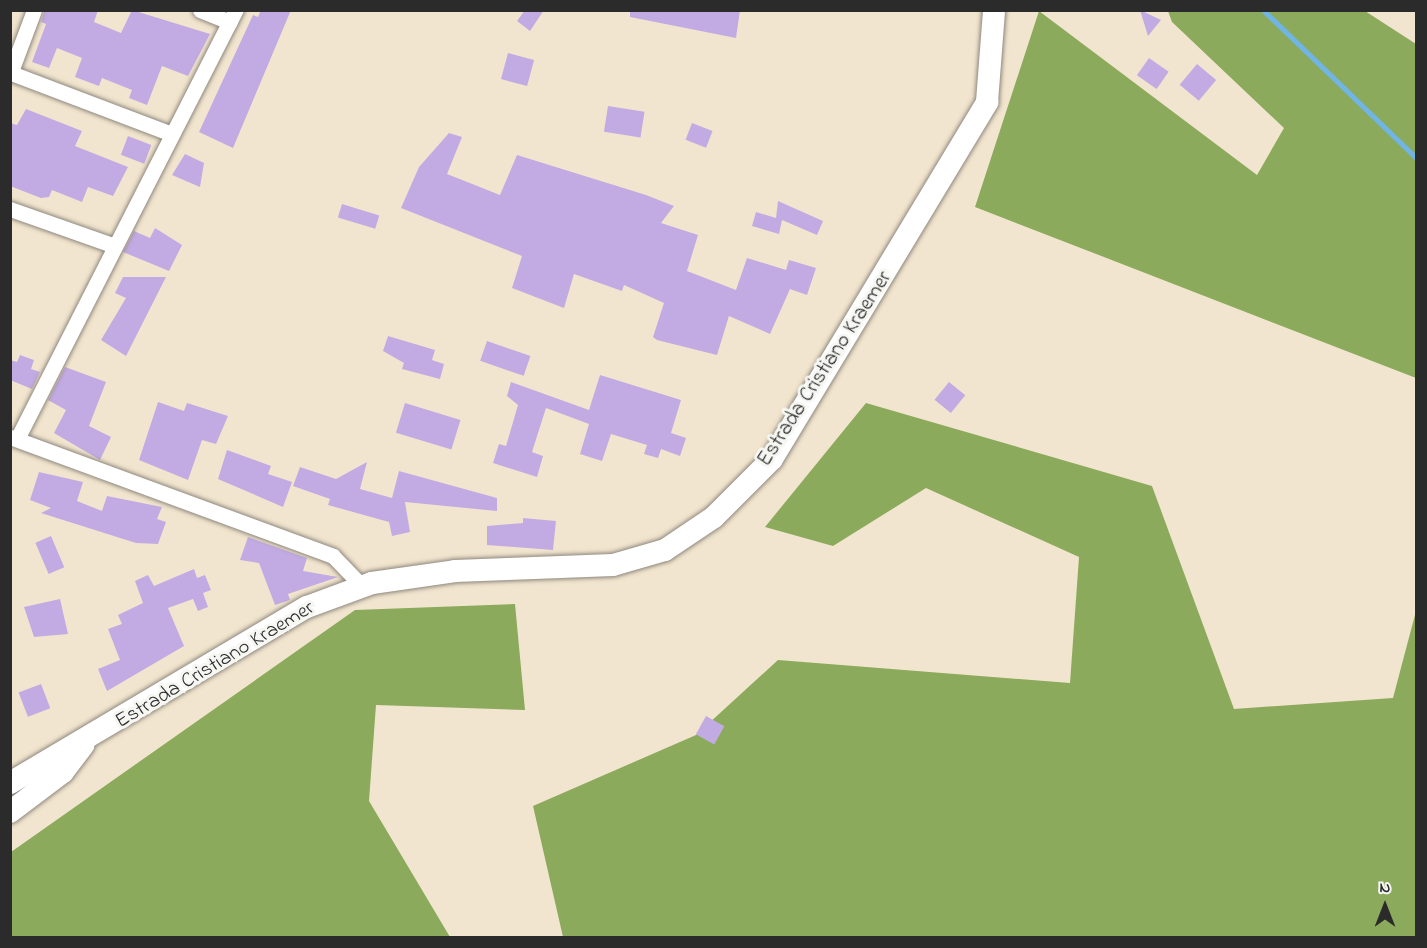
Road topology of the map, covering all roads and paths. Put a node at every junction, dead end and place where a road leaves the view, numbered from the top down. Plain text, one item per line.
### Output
1 (34, 10) edge
2 (200, 10) edge
3 (994, 10) edge
4 (233, 16) edge
5 (11, 74) edge
6 (172, 134) junction
7 (10, 209) edge
8 (115, 246) junction
9 (14, 438) edge
10 (362, 586) junction
11 (84, 744) junction
12 (10, 783) edge
13 (10, 812) edge

1 - 5 street
2 - 4 street
3 - 10 main road, Estrada Cristiano Kraemer
4 - 6 street
5 - 6 street
6 - 8 street
7 - 8 street
8 - 9 street
9 - 10 street
10 - 11 main road, Estrada Cristiano Kraemer
11 - 12 main road, Estrada Cristiano Kraemer
11 - 13 main road, Estrada Cristiano Kraemer

